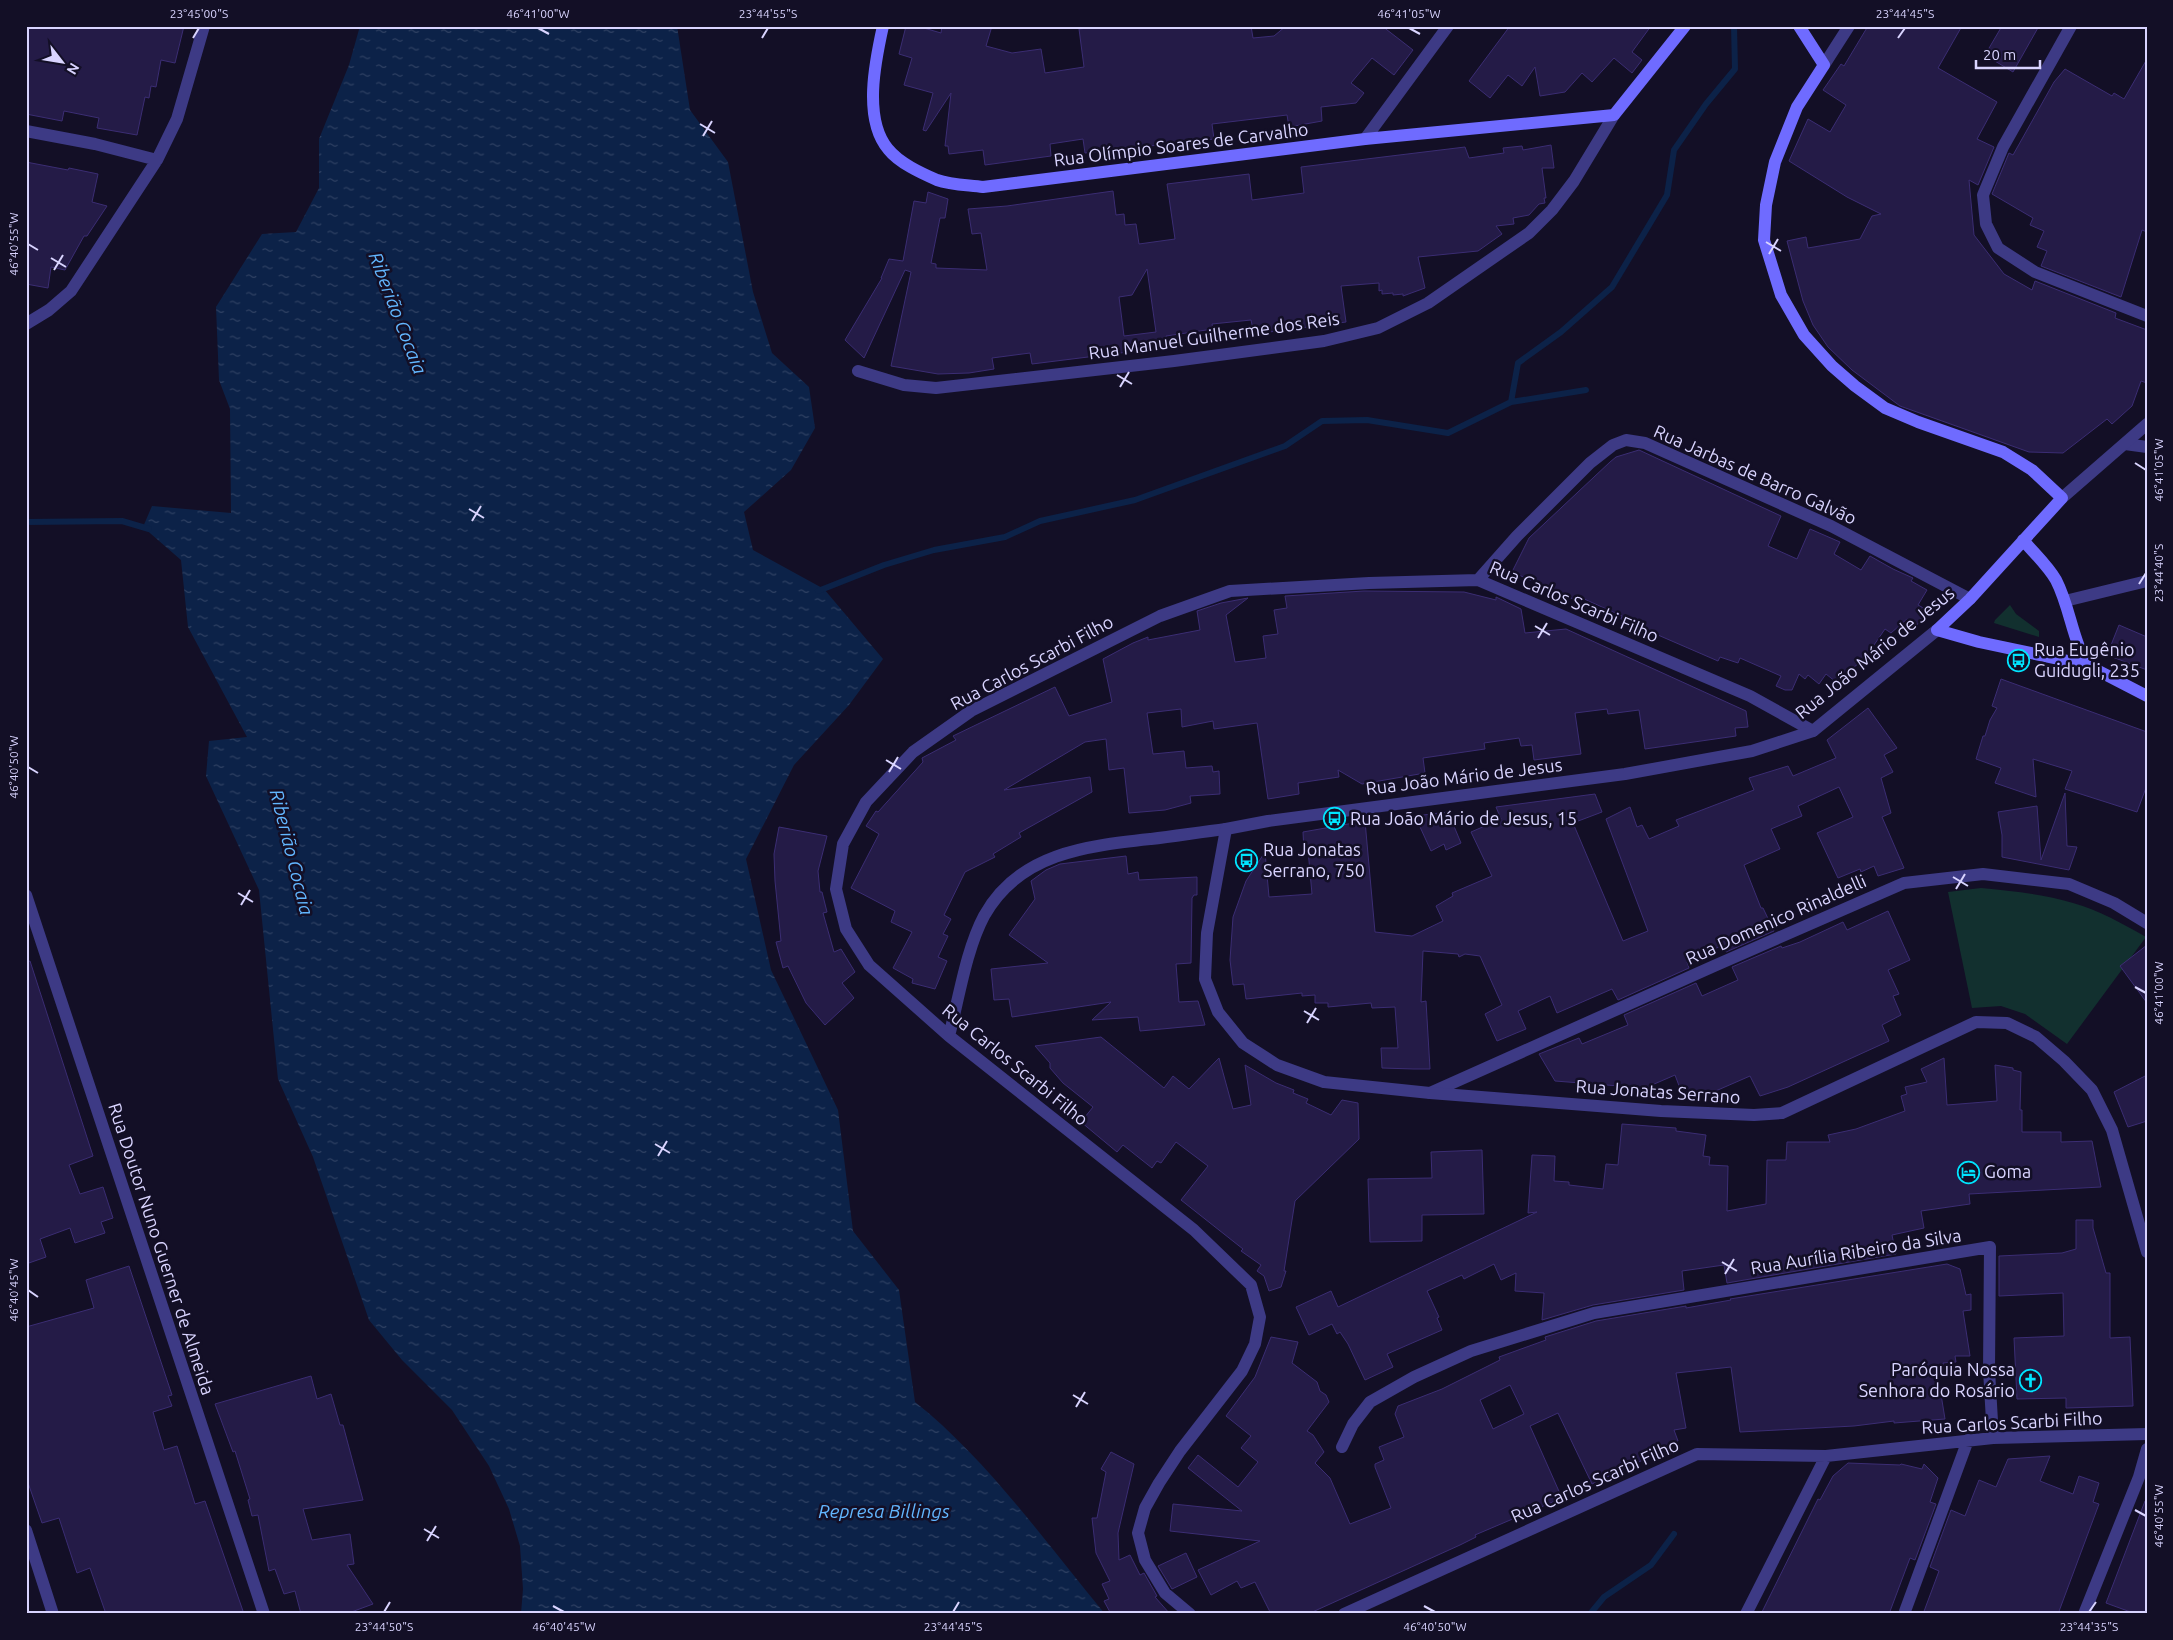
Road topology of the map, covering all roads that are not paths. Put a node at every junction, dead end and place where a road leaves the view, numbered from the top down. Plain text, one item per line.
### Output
1 (204, 26) edge
2 (883, 26) edge
3 (1448, 26) edge
4 (1685, 26) edge
5 (1799, 26) edge
6 (1849, 26) edge
7 (2071, 26) edge
8 (1824, 65) junction
9 (1614, 115) junction
10 (26, 131) edge
11 (1365, 139) junction
12 (157, 160) junction
13 (2147, 316) edge
14 (26, 324) edge
15 (858, 371) dead end
16 (2147, 424) edge
17 (2125, 444) junction
18 (2147, 446) edge
19 (2062, 498) junction
20 (2023, 540) junction
21 (1478, 580) junction
22 (2147, 581) edge
23 (1970, 599) junction
24 (2064, 601) junction
25 (1937, 630) junction
26 (2087, 665) junction
27 (2147, 696) edge
28 (1813, 731) junction
29 (1226, 829) junction
30 (26, 895) edge
31 (2147, 923) edge
32 (949, 1036) junction
33 (1430, 1093) junction
34 (2147, 1252) edge
35 (2147, 1434) edge
36 (1993, 1438) junction
37 (1968, 1440) junction
38 (1342, 1447) dead end
39 (2147, 1449) edge
40 (1826, 1456) junction
41 (26, 1530) edge
42 (53, 1614) edge
43 (264, 1614) edge
44 (1190, 1614) edge
45 (1344, 1614) edge
46 (1746, 1614) edge
47 (1904, 1614) edge
48 (2084, 1614) edge

1 - 12 street
2 - 11 main road, Rua Olímpio Soares de Carvalho
3 - 11 street
4 - 9 main road, Rua Manuel Guilherme dos Reis
5 - 8 main road
6 - 8 street
7 - 13 street
8 - 19 main road
9 - 11 main road, Rua Olímpio Soares de Carvalho
9 - 15 street, Rua Manuel Guilherme dos Reis
10 - 12 street
12 - 14 street
16 - 17 street
17 - 18 street
17 - 19 street
19 - 20 main road, Rua João Mário de Jesus
20 - 23 main road, Rua João Mário de Jesus
20 - 24 main road
21 - 23 street, Rua Jarbas de Barro Galvão
21 - 28 street, Rua Carlos Scarbi Filho
21 - 32 street, Rua Carlos Scarbi Filho
22 - 24 street
23 - 25 main road, Rua João Mário de Jesus
24 - 26 main road
25 - 26 main road
25 - 28 street, Rua João Mário de Jesus
26 - 27 main road
28 - 29 street, Rua João Mário de Jesus
29 - 32 street, Rua João Mário de Jesus
29 - 33 street, Rua Jonatas Serrano
30 - 43 street, Rua Doutor Nuno Guerner de Almeida
31 - 33 street, Rua Domenico Rinaldelli
32 - 44 street, Rua Carlos Scarbi Filho
33 - 34 street, Rua Jonatas Serrano
35 - 36 street, Rua Carlos Scarbi Filho
36 - 37 street, Rua Carlos Scarbi Filho
36 - 38 street, Rua Aurília Ribeiro da Silva
37 - 40 street, Rua Carlos Scarbi Filho
37 - 47 street
39 - 48 street
40 - 45 street, Rua Carlos Scarbi Filho
40 - 46 street
41 - 42 street

